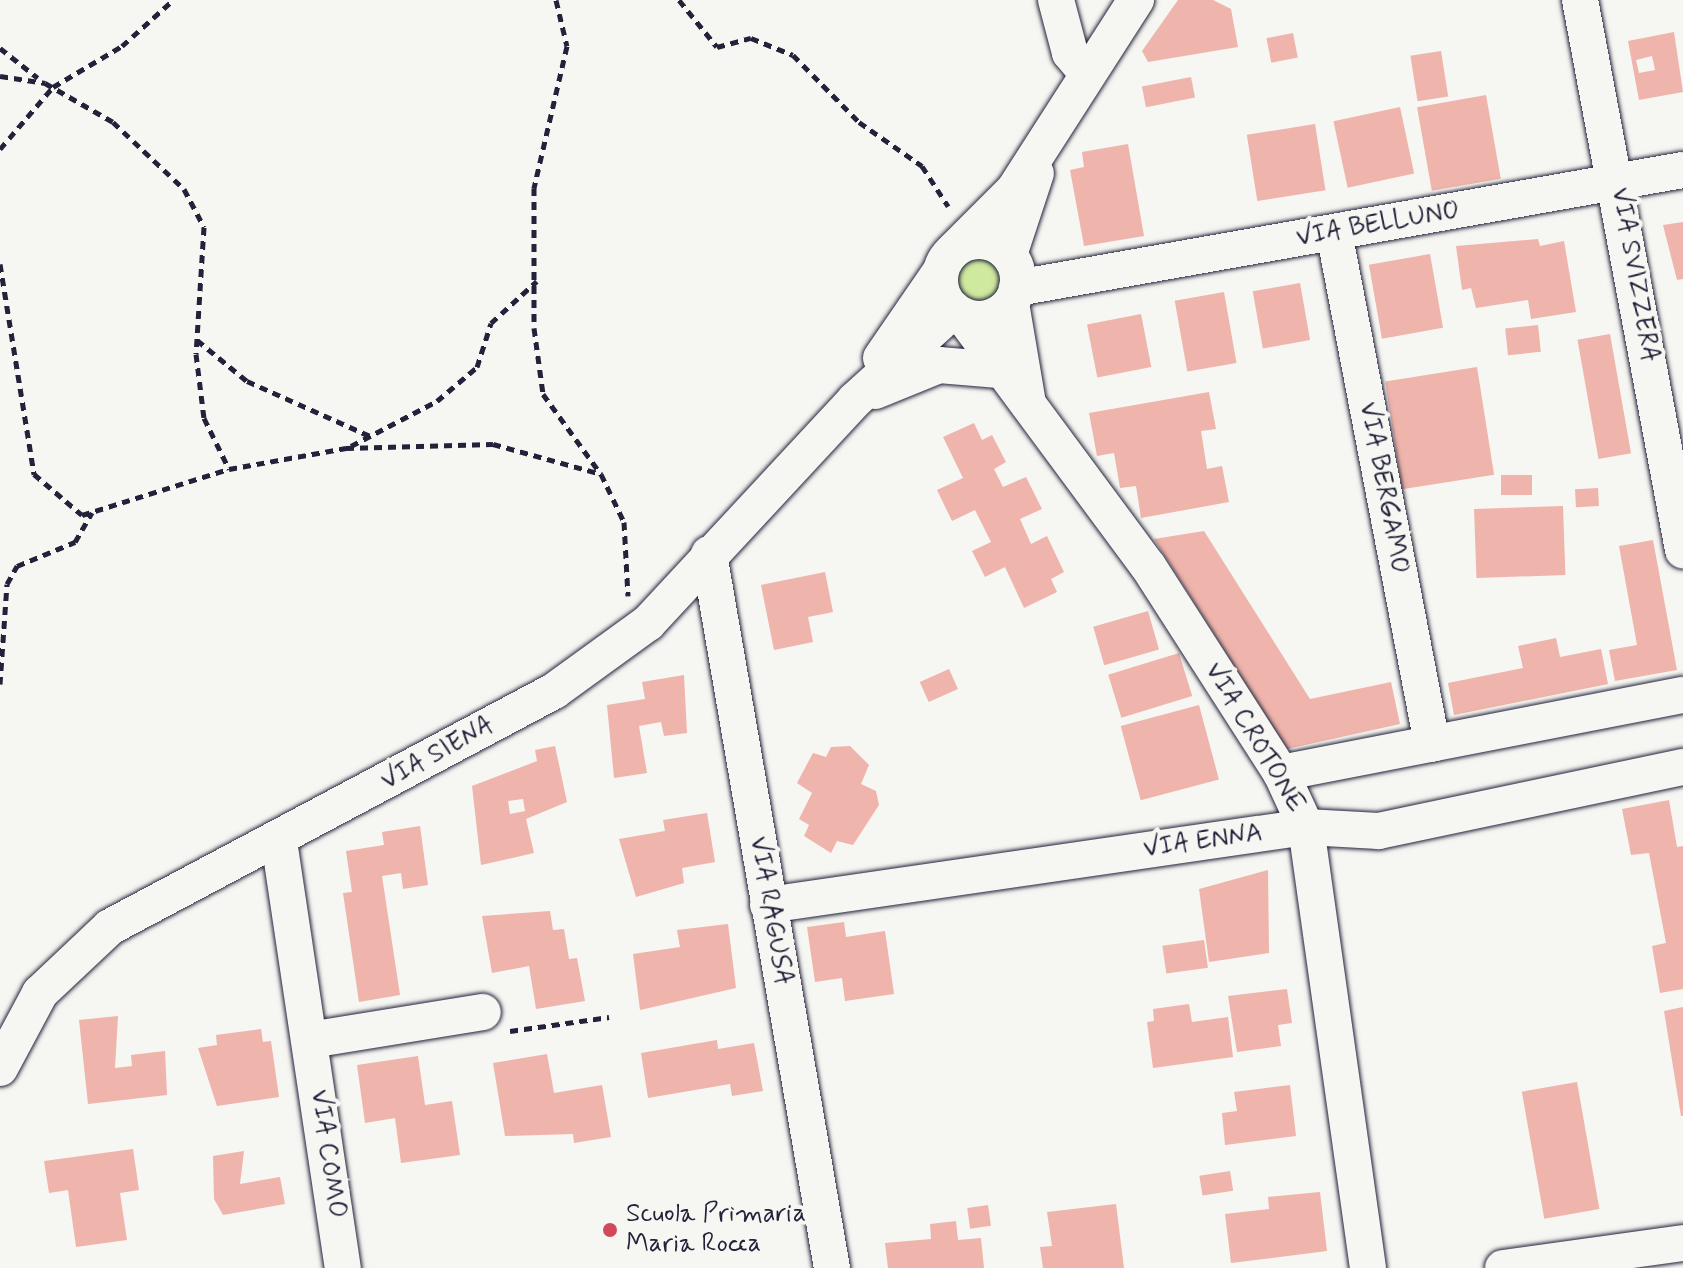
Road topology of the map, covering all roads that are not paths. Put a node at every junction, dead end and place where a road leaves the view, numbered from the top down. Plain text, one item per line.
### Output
1 (1056, 0) edge
2 (1136, 0) edge
3 (1580, 0) edge
4 (1086, 72) junction
5 (1047, 137) junction
6 (1683, 170) edge
7 (1618, 182) junction
8 (1334, 232) junction
9 (948, 260) junction
10 (1013, 277) junction
11 (958, 312) junction
12 (999, 370) junction
13 (855, 400) junction
14 (1028, 404) junction
15 (1683, 550) edge
16 (709, 554) junction
17 (1683, 695) edge
18 (1432, 744) junction
19 (1683, 767) edge
20 (1281, 773) junction
21 (1306, 827) junction
22 (279, 841) junction
23 (768, 905) junction
24 (483, 1012) dead end
25 (310, 1040) junction
26 (0, 1068) edge
27 (1683, 1243) edge
28 (343, 1268) edge
29 (832, 1268) edge
30 (1368, 1268) edge
31 (1503, 1268) edge

1 - 4 street
2 - 4 street, VIA SIENA
3 - 7 street, VIA SVIZZERA
4 - 5 street, VIA SIENA
5 - 9 street, VIA SIENA
5 - 10 street, VIA SIENA
6 - 7 street, VIA BELLUNO
7 - 8 street, VIA BELLUNO
7 - 15 street, VIA SVIZZERA
8 - 10 street, VIA BELLUNO
8 - 18 street, VIA BERGAMO
9 - 10 street, VIA BELLUNO
9 - 11 street, VIA CROTONE
9 - 13 street, VIA SIENA
10 - 11 street
10 - 14 street, VIA CROTONE
11 - 12 street, VIA CROTONE
11 - 13 street, VIA SIENA
12 - 13 street
12 - 14 street, VIA CROTONE
13 - 16 street, VIA SIENA
14 - 20 street, VIA CROTONE
16 - 22 street, VIA SIENA
16 - 23 street, VIA RAGUSA
17 - 18 street
18 - 20 street
19 - 21 street, VIA ENNA
20 - 21 street, VIA CROTONE
21 - 23 street, VIA ENNA
21 - 30 street, VIA CROTONE
22 - 25 street, VIA COMO
22 - 26 street, VIA SIENA
23 - 29 street, VIA RAGUSA
24 - 25 street
25 - 28 street, VIA COMO
27 - 31 street

